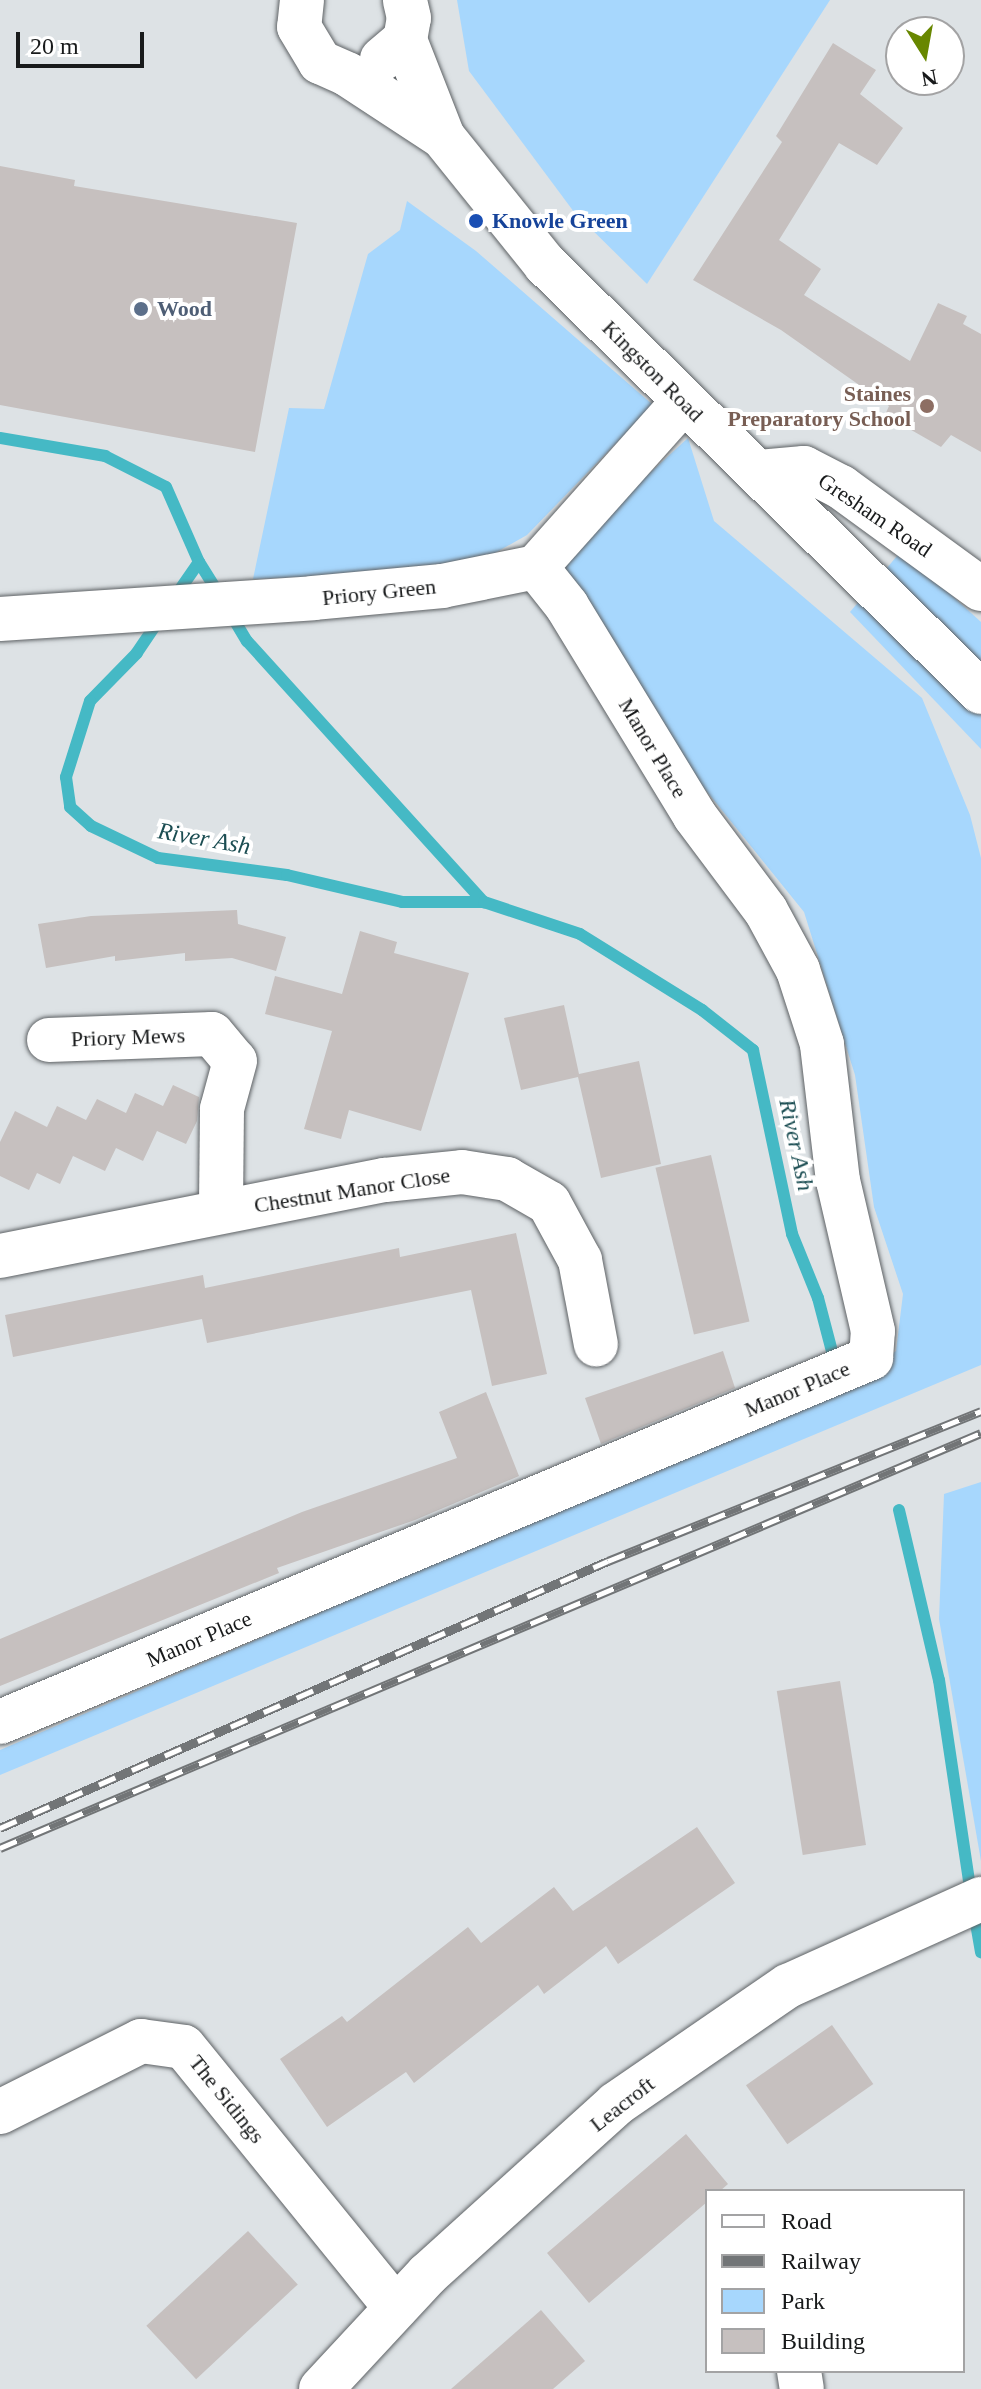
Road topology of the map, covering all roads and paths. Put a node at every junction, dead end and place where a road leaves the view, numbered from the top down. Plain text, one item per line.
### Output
1 (292, 9) edge
2 (405, 20) edge
3 (347, 74) junction
4 (443, 137) junction
5 (683, 402) junction
6 (759, 472) junction
7 (536, 567) junction
8 (981, 589) edge
9 (0, 619) edge
10 (981, 692) edge
11 (49, 1040) dead end
12 (221, 1211) junction
13 (0, 1256) edge
14 (596, 1345) dead end
15 (0, 1722) edge
16 (968, 1904) edge
17 (0, 2112) edge
18 (396, 2308) junction
19 (321, 2389) edge

1 - 3 street, Kingston Road
2 - 3 street
2 - 4 street, Kingston Road
3 - 4 street, Kingston Road
4 - 5 street, Kingston Road
5 - 6 street, Kingston Road
5 - 7 street
6 - 8 street, Gresham Road
6 - 10 street, Kingston Road
7 - 9 street, Priory Green
7 - 15 street, Manor Place
11 - 12 street, Priory Mews
12 - 13 street, Chestnut Manor Close
12 - 14 street, Chestnut Manor Close
16 - 18 street, Leacroft
17 - 18 street, The Sidings
18 - 19 street, Leacroft

